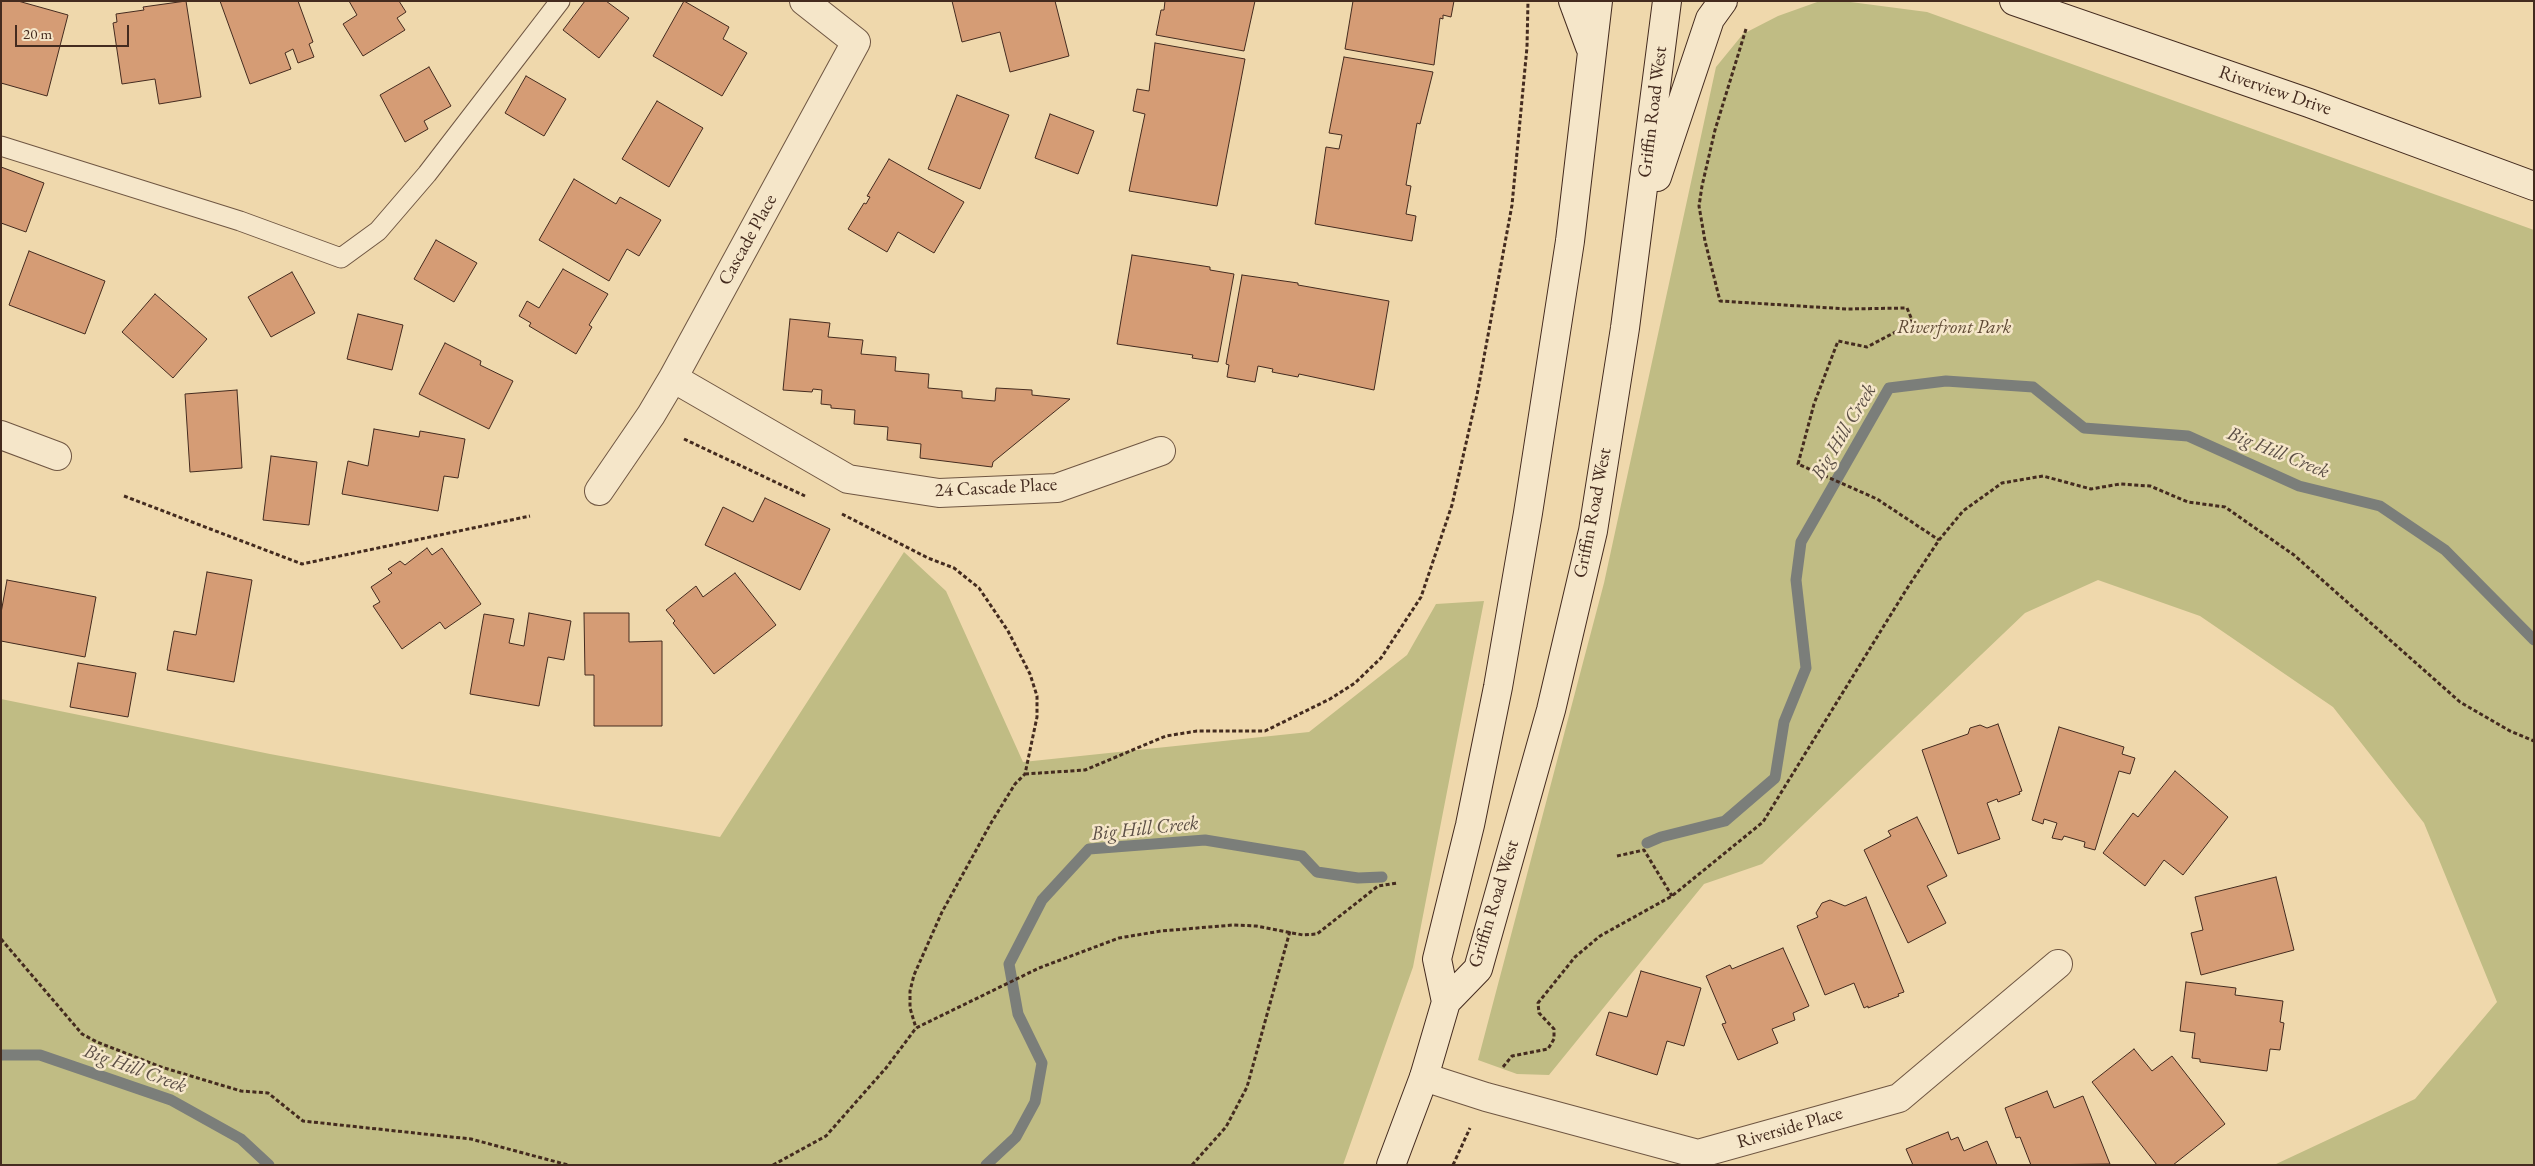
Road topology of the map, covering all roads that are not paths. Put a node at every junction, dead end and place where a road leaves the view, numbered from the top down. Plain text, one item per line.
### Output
1 (560, 1) edge
2 (804, 1) edge
3 (1573, 1) edge
4 (1598, 1) edge
5 (1667, 1) edge
6 (1723, 1) edge
7 (2014, 1) edge
8 (1592, 53) junction
9 (1, 146) edge
10 (2534, 186) edge
11 (1639, 228) junction
12 (673, 378) junction
13 (1, 435) edge
14 (1161, 451) dead end
15 (57, 456) dead end
16 (599, 491) dead end
17 (2058, 964) dead end
18 (1446, 1002) junction
19 (1424, 1077) junction
20 (1391, 1165) edge

1 - 9 lane
2 - 12 main road, Cascade Place
3 - 8 main road
4 - 8 main road, Griffin Road West
5 - 11 main road, Griffin Road West
6 - 11 main road
7 - 10 main road, Riverview Drive
8 - 18 main road, Griffin Road West
11 - 18 main road, Griffin Road West
12 - 14 main road, 24 Cascade Place
12 - 16 main road, Cascade Place
13 - 15 main road
17 - 19 main road, Riverside Place
18 - 19 main road, Griffin Road West
19 - 20 main road, Griffin Road West

